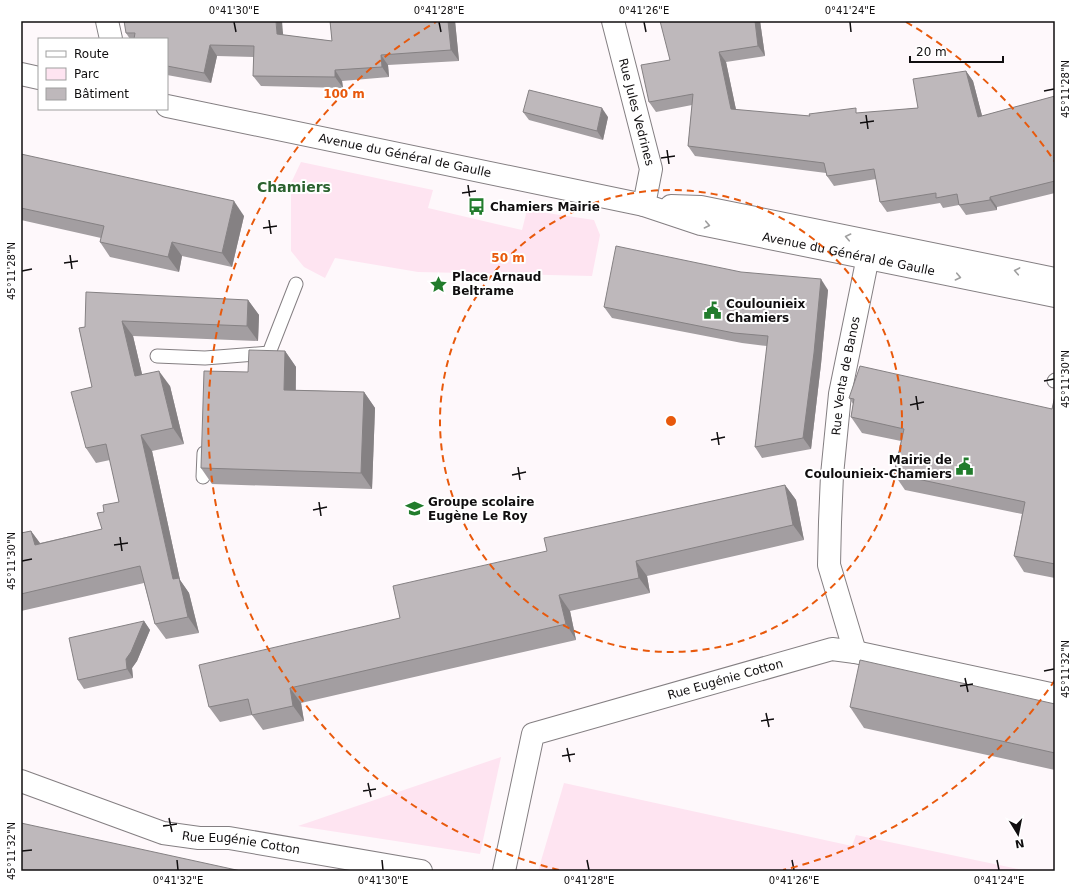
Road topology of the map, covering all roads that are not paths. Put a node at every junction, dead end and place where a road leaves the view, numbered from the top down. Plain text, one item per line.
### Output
1 (107, 21) edge
2 (613, 21) edge
3 (111, 38) edge
4 (21, 74) edge
5 (38, 78) edge
6 (168, 106) edge
7 (644, 205) junction
8 (870, 250) junction
9 (1055, 279) edge
10 (296, 284) dead end
11 (1055, 296) edge
12 (157, 356) dead end
13 (206, 358) junction
14 (205, 374) edge
15 (204, 437) edge
16 (203, 477) edge
17 (855, 652) junction
18 (1055, 695) edge
19 (21, 781) edge
20 (421, 871) edge
21 (504, 871) edge

1 - 3 street
2 - 7 street, Rue Jules Vedrines
4 - 5 street
6 - 7 street, Avenue du Général de Gaulle
7 - 8 street, Avenue du Général de Gaulle
9 -> 8 street, Avenue du Général de Gaulle
8 -> 11 street, Avenue du Général de Gaulle
8 - 17 street, Rue Venta de Banos
10 - 13 lane
12 - 13 lane
13 - 14 lane
15 - 16 lane
17 - 18 street, Rue Eugénie Cotton
17 - 21 street, Rue Eugénie Cotton
19 - 20 street, Rue Eugénie Cotton

